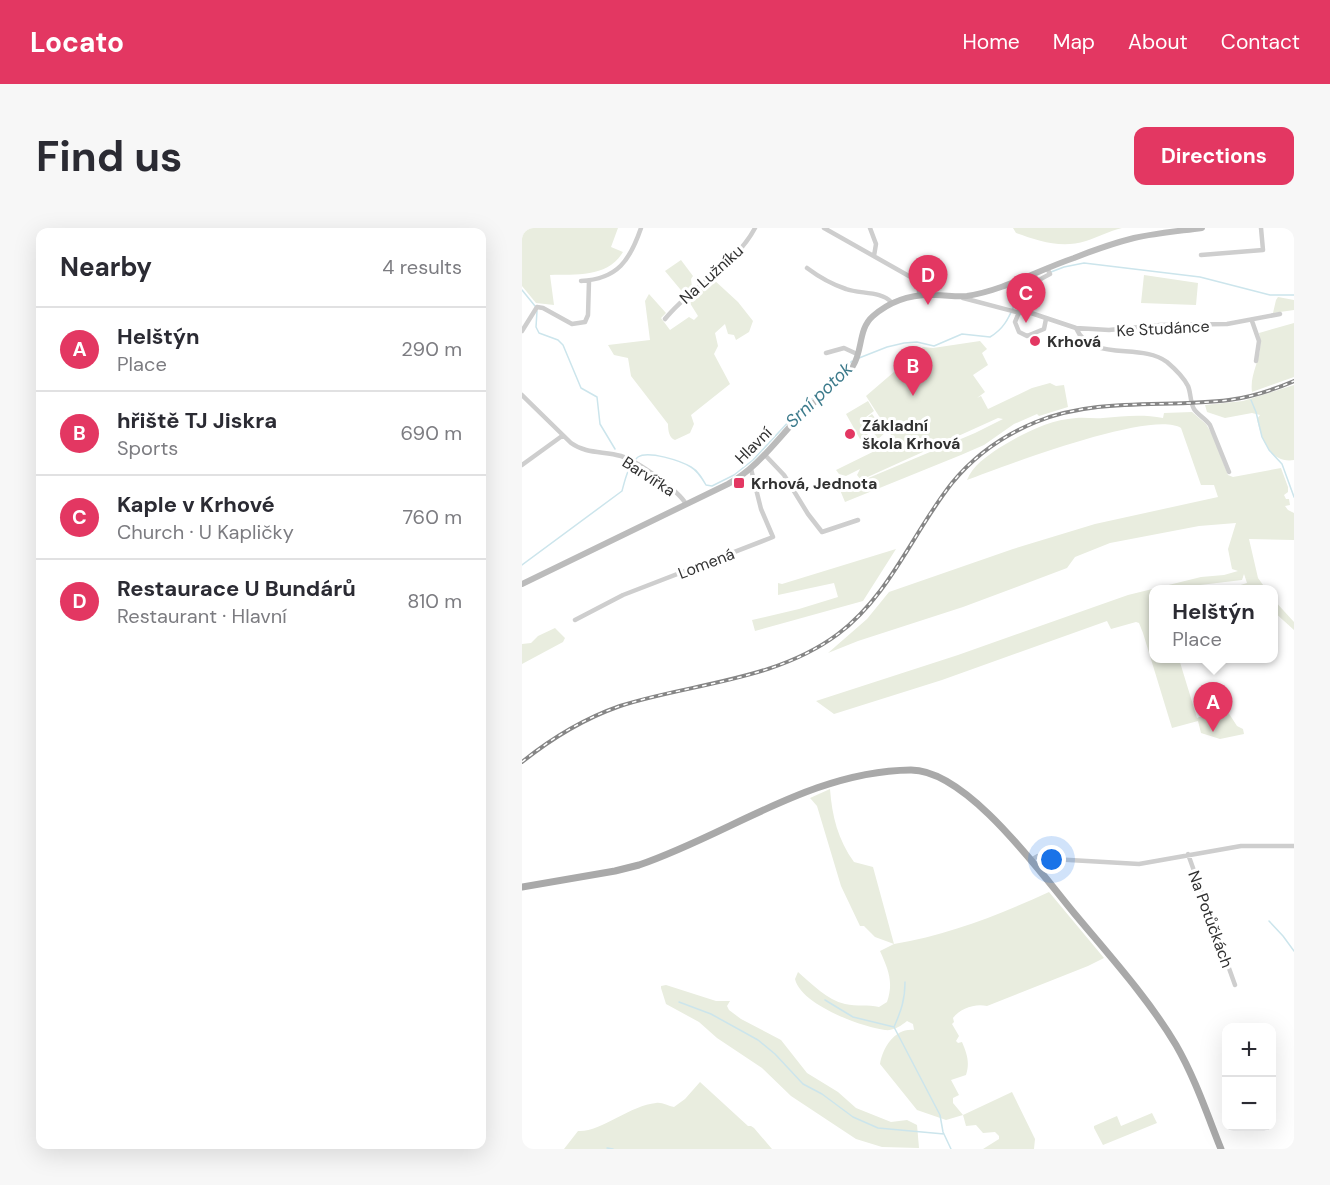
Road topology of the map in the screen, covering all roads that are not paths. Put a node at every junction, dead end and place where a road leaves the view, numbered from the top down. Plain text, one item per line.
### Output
1 (641, 228) edge
2 (755, 228) edge
3 (824, 228) edge
4 (870, 228) edge
5 (1202, 228) edge
6 (1261, 228) edge
7 (1201, 255) dead end
8 (874, 256) junction
9 (807, 268) dead end
10 (1048, 271) junction
11 (589, 280) junction
12 (581, 281) dead end
13 (919, 296) junction
14 (959, 297) junction
15 (891, 302) junction
16 (1015, 312) junction
17 (1280, 314) dead end
18 (665, 319) dead end
19 (1046, 319) junction
20 (1252, 321) junction
21 (1076, 328) junction
22 (522, 331) edge
23 (826, 353) dead end
24 (856, 358) junction
25 (1256, 360) dead end
26 (522, 395) edge
27 (562, 436) junction
28 (765, 455) junction
29 (522, 465) edge
30 (751, 469) junction
31 (1229, 472) dead end
32 (686, 504) junction
33 (858, 520) dead end
34 (522, 584) edge
35 (575, 620) dead end
36 (1294, 846) edge
37 (1188, 854) junction
38 (1031, 860) junction
39 (522, 887) edge
40 (1235, 985) dead end
41 (1221, 1149) edge

1 - 11 street
2 - 18 street, Na Lužníku
3 - 8 street
4 - 8 street
5 - 10 street
6 - 7 street
8 - 13 street
9 - 15 street
10 - 14 street
10 - 16 street
11 - 12 street
11 - 22 street
13 - 14 street
13 - 15 street
14 - 16 street, Ke Studánce
15 - 24 street
16 - 19 street, Ke Studánce
16 - 19 street
17 - 20 street, Ke Studánce
19 - 21 street, Ke Studánce
20 - 21 street, Ke Studánce
20 - 25 street
21 - 31 street
23 - 24 street
24 - 28 street, Hlavní
26 - 27 street, Barvířka
27 - 29 street
27 - 32 street, Barvířka
28 - 30 street, Hlavní
28 - 33 street
30 - 32 street, Hlavní
30 - 35 street, Lomená
32 - 34 street, Hlavní
36 - 37 street, Na Potůčkách
37 - 38 street, Na Potůčkách
37 - 40 street, Na Potůčkách
38 - 39 main road
38 - 41 main road

